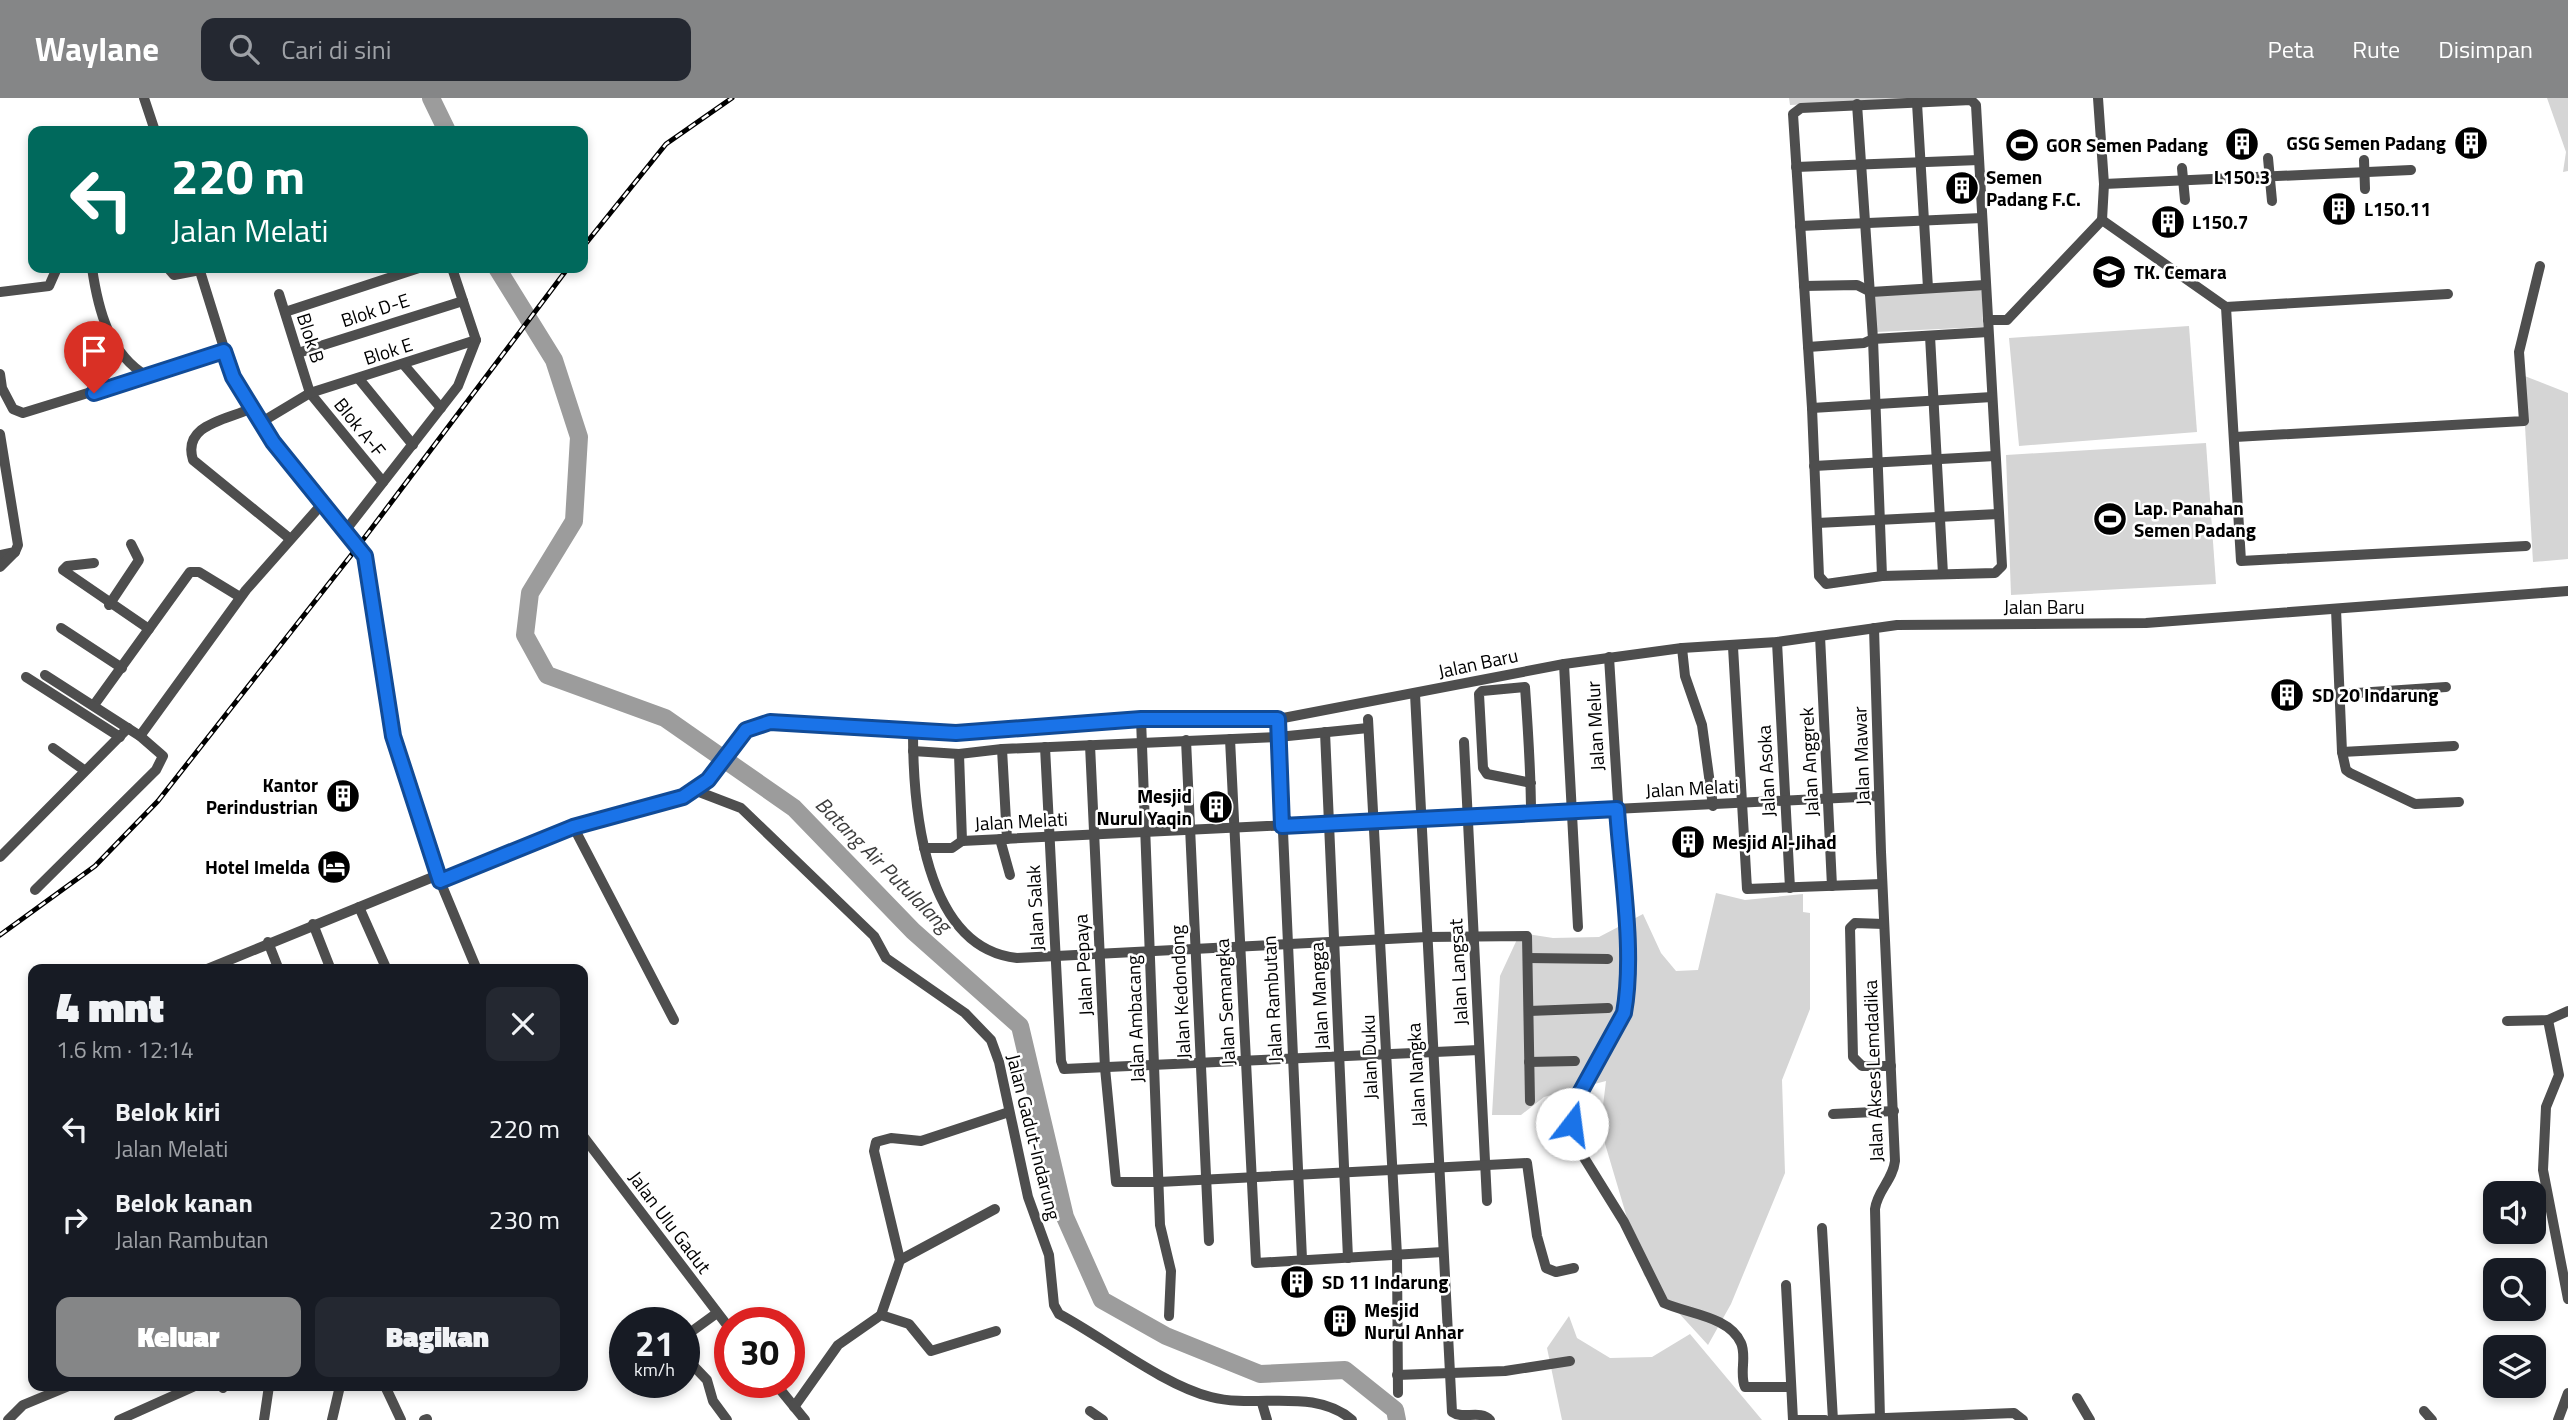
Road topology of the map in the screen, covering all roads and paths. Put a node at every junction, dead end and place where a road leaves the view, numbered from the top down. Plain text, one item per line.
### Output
1 (144, 98) edge
2 (2098, 98) edge
3 (1917, 103) junction
4 (1857, 104) junction
5 (153, 126) edge
6 (2268, 158) dead end
7 (1979, 159) junction
8 (2364, 159) dead end
9 (1921, 162) junction
10 (1861, 165) junction
11 (1796, 167) junction
12 (2182, 168) dead end
13 (2411, 170) dead end
14 (2365, 172) junction
15 (2270, 178) junction
16 (2183, 181) junction
17 (2104, 184) junction
18 (2365, 188) dead end
19 (2185, 200) dead end
20 (2272, 201) dead end
21 (1982, 218) junction
22 (2102, 220) junction
23 (1925, 221) junction
24 (1865, 224) junction
25 (1800, 226) junction
26 (2540, 266) dead end
27 (55, 273) edge
28 (93, 273) edge
29 (200, 273) edge
30 (404, 273) edge
31 (454, 273) edge
32 (1986, 285) junction
33 (1804, 286) junction
34 (1928, 288) junction
35 (0, 292) edge
36 (1871, 292) junction
37 (279, 294) dead end
38 (2448, 294) dead end
39 (463, 301) junction
40 (2226, 307) junction
41 (285, 312) junction
42 (1988, 326) junction
43 (1930, 336) junction
44 (1873, 339) junction
45 (476, 340) junction
46 (1808, 347) junction
47 (224, 351) junction
48 (298, 353) junction
49 (404, 365) junction
50 (0, 374) edge
51 (146, 376) junction
52 (359, 379) junction
53 (1, 389) edge
54 (310, 393) junction
55 (1992, 397) junction
56 (1934, 400) junction
57 (1876, 403) junction
58 (250, 408) junction
59 (441, 408) junction
60 (1812, 408) junction
61 (260, 423) junction
62 (0, 434) edge
63 (2235, 437) junction
64 (413, 445) junction
65 (1995, 456) junction
66 (1937, 460) junction
67 (1878, 462) junction
68 (1814, 466) junction
69 (383, 482) junction
70 (4, 483) edge
71 (322, 504) junction
72 (1998, 514) junction
73 (1939, 516) junction
74 (1880, 519) junction
75 (1817, 523) junction
76 (345, 531) junction
77 (289, 538) junction
78 (131, 544) dead end
79 (2526, 546) dead end
80 (15, 552) junction
81 (0, 555) edge
82 (94, 563) dead end
83 (0, 567) edge
84 (1943, 575) junction
85 (1882, 576) junction
86 (2568, 591) edge
87 (240, 597) junction
88 (109, 605) junction
89 (2336, 609) junction
90 (61, 628) dead end
91 (1874, 628) junction
92 (149, 629) junction
93 (1820, 636) junction
94 (1777, 642) junction
95 (1733, 647) junction
96 (1682, 648) junction
97 (1609, 657) junction
98 (1564, 664) junction
99 (122, 668) junction
100 (45, 675) dead end
101 (26, 677) dead end
102 (2446, 687) dead end
103 (1415, 694) junction
104 (2342, 694) junction
105 (94, 705) junction
106 (1141, 719) junction
107 (1278, 719) junction
108 (128, 728) junction
109 (913, 732) junction
110 (1325, 732) junction
111 (140, 736) junction
112 (120, 737) junction
113 (1278, 737) junction
114 (1230, 739) junction
115 (1186, 741) junction
116 (1142, 742) junction
117 (1464, 742) dead end
118 (2454, 746) dead end
119 (53, 748) dead end
120 (1090, 748) junction
121 (1045, 750) junction
122 (913, 751) junction
123 (1002, 751) junction
124 (2342, 752) junction
125 (959, 754) junction
126 (85, 770) junction
127 (1531, 783) junction
128 (694, 790) junction
129 (1879, 796) junction
130 (1828, 799) junction
131 (1784, 801) junction
132 (2459, 802) dead end
133 (1742, 803) junction
134 (1713, 806) junction
135 (1617, 809) junction
136 (1572, 811) junction
137 (1531, 814) junction
138 (1467, 816) junction
139 (1423, 819) junction
140 (1372, 821) junction
141 (1328, 824) junction
142 (1282, 826) junction
143 (573, 827) junction
144 (1234, 828) junction
145 (1191, 830) junction
146 (1145, 832) junction
147 (1094, 835) junction
148 (1049, 837) junction
149 (1004, 839) junction
150 (962, 841) junction
151 (923, 848) junction
152 (0, 857) edge
153 (1010, 875) dead end
154 (439, 878) junction
155 (1882, 884) junction
156 (1832, 886) junction
157 (1790, 888) junction
158 (35, 890) dead end
159 (359, 907) junction
160 (1884, 924) junction
161 (313, 925) junction
162 (1578, 927) dead end
163 (1473, 936) junction
164 (1427, 937) junction
165 (1381, 939) junction
166 (268, 942) junction
167 (1334, 942) junction
168 (1288, 944) junction
169 (1240, 947) junction
170 (1150, 949) junction
171 (1196, 949) junction
172 (1100, 951) junction
173 (1055, 953) junction
174 (1528, 958) junction
175 (1608, 959) dead end
176 (221, 964) edge
177 (277, 964) edge
178 (329, 964) edge
179 (384, 964) edge
180 (475, 964) edge
181 (1608, 1008) dead end
182 (1529, 1011) junction
183 (2568, 1011) edge
184 (674, 1020) dead end
185 (2548, 1020) junction
186 (2507, 1021) dead end
187 (1479, 1049) junction
188 (1433, 1052) junction
189 (1386, 1054) junction
190 (1339, 1056) junction
191 (1293, 1059) junction
192 (1246, 1061) junction
193 (1575, 1061) dead end
194 (1529, 1062) junction
195 (1201, 1063) junction
196 (1154, 1066) junction
197 (1891, 1066) junction
198 (1105, 1068) junction
199 (1530, 1101) dead end
200 (1894, 1111) junction
201 (1009, 1112) junction
202 (1833, 1114) dead end
203 (588, 1143) edge
204 (1485, 1164) junction
205 (1438, 1167) junction
206 (1391, 1170) junction
207 (1344, 1173) junction
208 (1298, 1175) junction
209 (1251, 1177) junction
210 (1206, 1180) junction
211 (1159, 1182) junction
212 (1487, 1201) dead end
213 (995, 1209) dead end
214 (1822, 1228) dead end
215 (1209, 1241) dead end
216 (1443, 1252) junction
217 (1396, 1255) junction
218 (1348, 1258) junction
219 (1302, 1259) junction
220 (900, 1260) junction
221 (1574, 1268) dead end
222 (1786, 1285) dead end
223 (2568, 1299) edge
224 (714, 1309) edge
225 (881, 1315) junction
226 (1169, 1316) dead end
227 (996, 1331) dead end
228 (1570, 1361) dead end
229 (700, 1373) edge
230 (1449, 1373) junction
231 (1397, 1375) junction
232 (1791, 1387) junction
233 (57, 1391) edge
234 (164, 1391) edge
235 (183, 1391) edge
236 (268, 1391) edge
237 (339, 1391) edge
238 (387, 1391) edge
239 (2568, 1393) edge
240 (1398, 1394) dead end
241 (167, 1398) junction
242 (787, 1398) edge
243 (2077, 1398) dead end
244 (1262, 1403) junction
245 (794, 1407) junction
246 (1090, 1411) dead end
247 (1885, 1419) edge
248 (1938, 1419) edge
249 (2089, 1419) edge
250 (8, 1420) edge
251 (118, 1420) edge
252 (264, 1420) edge
253 (332, 1420) edge
254 (401, 1420) edge
255 (727, 1420) edge
256 (805, 1420) edge
257 (1103, 1420) edge
258 (1267, 1420) edge
259 (1352, 1420) edge
260 (1490, 1420) edge
261 (1792, 1420) edge
262 (1825, 1420) edge
263 (1834, 1420) edge
264 (1846, 1420) edge
265 (2023, 1420) edge
266 (2558, 1420) edge

1 - 5 street
2 - 17 street
3 - 4 street
3 - 7 street
3 - 9 street
4 - 10 street
4 - 11 street
6 - 15 street
7 - 9 street
7 - 21 street
8 - 14 street
9 - 10 street
9 - 23 street
10 - 11 street
10 - 24 street
11 - 25 street
12 - 16 street
13 - 14 street
14 - 15 street
14 - 18 street
15 - 16 street
15 - 20 street
16 - 17 street
16 - 19 street
17 - 22 street
21 - 23 street
21 - 32 street
22 - 40 street
22 - 42 street
23 - 24 street
23 - 34 street
24 - 25 street
24 - 36 street
25 - 33 street
26 - 63 street
27 - 35 street
28 - 51 street
29 - 47 street
30 - 41 street
31 - 39 street
32 - 34 street
32 - 42 street
33 - 36 street
33 - 46 street
34 - 36 street
36 - 44 street
37 - 41 street, Blok B
38 - 40 street
39 - 45 street
39 - 48 street, Blok D-E
40 - 63 street
41 - 48 street, Blok B
42 - 43 street
42 - 55 street
43 - 44 street
43 - 56 street
44 - 46 street
44 - 57 street
45 - 49 street, Blok E
45 - 59 street
46 - 60 street
47 - 51 street
47 - 58 street
48 - 54 street, Blok B
49 - 52 street, Blok E
49 - 59 street
50 - 53 street
51 - 53 street
52 - 54 street, Blok E
52 - 64 street
54 - 61 street, Blok E
54 - 69 street, Blok A-F
55 - 56 street
55 - 65 street
56 - 57 street
56 - 66 street
57 - 60 street
57 - 67 street
58 - 61 street
58 - 77 street
59 - 64 street
60 - 68 street
61 - 71 street
62 - 70 street
63 - 79 street
64 - 69 street
65 - 66 street
65 - 72 street
66 - 67 street
66 - 73 street
67 - 68 street
67 - 74 street
68 - 75 street
69 - 76 street
70 - 80 street
71 - 76 street
71 - 77 street
72 - 73 street
72 - 84 street
73 - 74 street
73 - 84 street
74 - 75 street
74 - 85 street
75 - 85 street
76 - 154 street
77 - 87 street
78 - 88 street
80 - 81 street
80 - 83 street
82 - 88 street
84 - 85 street
86 - 89 street, Jalan Baru
87 - 92 street
87 - 111 street
88 - 92 street
89 - 91 street, Jalan Baru
89 - 104 street
90 - 99 street
91 - 93 street, Jalan Baru
91 - 129 street, Jalan Mawar
92 - 99 street
93 - 94 street, Jalan Baru
93 - 130 street, Jalan Anggrek
94 - 95 street, Jalan Baru
94 - 131 street, Jalan Asoka
95 - 96 street, Jalan Baru
95 - 133 street
96 - 97 street, Jalan Baru
96 - 134 street
97 - 98 street, Jalan Baru
97 - 135 street, Jalan Melur
98 - 103 street, Jalan Baru
98 - 136 street
99 - 105 street
100 - 105 street
101 - 112 street
102 - 104 street
103 - 107 street, Jalan Baru
103 - 139 street, Jalan Nangka
104 - 124 street
105 - 108 street
106 - 107 street, Jalan Baru
106 - 109 street, Jalan Baru
106 - 116 street, Jalan Ambacang
107 - 113 street, Jalan Rambutan
108 - 111 street
108 - 112 street
109 - 122 street
109 - 128 street, Jalan Baru
110 - 113 street
110 - 140 street, Jalan Duku
110 - 141 street, Jalan Mangga
111 - 158 street
112 - 126 street
113 - 114 street
113 - 142 street, Jalan Rambutan
114 - 115 street
114 - 144 street, Jalan Semangka
115 - 116 street
115 - 145 street, Jalan Kedondong
116 - 120 street
116 - 146 street, Jalan Ambacang
117 - 138 street, Jalan Langsat
118 - 124 street
119 - 126 street
120 - 121 street
120 - 147 street, Jalan Pepaya
121 - 123 street
121 - 148 street, Jalan Salak
122 - 125 street
122 - 151 street
123 - 125 street
123 - 149 street
124 - 132 street
125 - 150 street
126 - 152 street
127 - 127 street
127 - 137 street
128 - 143 street, Jalan Baru
128 - 201 street, Jalan Gadut-Indarung
129 - 130 street, Jalan Melati
129 - 155 street, Jalan Mawar
130 - 131 street, Jalan Melati
130 - 156 street, Jalan Anggrek
131 - 133 street, Jalan Melati
131 - 157 street, Jalan Asoka
133 - 134 street, Jalan Melati
133 - 157 street
134 - 135 street, Jalan Melati
135 - 136 street, Jalan Melati
135 - 232 street, Jalan Melur
136 - 137 street, Jalan Melati
136 - 162 street
137 - 138 street, Jalan Melati
138 - 139 street, Jalan Melati
138 - 163 street, Jalan Langsat
139 - 140 street, Jalan Melati
139 - 164 street, Jalan Nangka
140 - 141 street, Jalan Melati
140 - 165 street, Jalan Duku
141 - 142 street, Jalan Melati
141 - 167 street, Jalan Mangga
142 - 144 street, Jalan Melati
142 - 168 street, Jalan Rambutan
143 - 154 street, Jalan Baru
143 - 184 street
144 - 145 street, Jalan Melati
144 - 169 street, Jalan Semangka
145 - 146 street, Jalan Melati
145 - 171 street, Jalan Kedondong
146 - 147 street, Jalan Melati
146 - 170 street, Jalan Ambacang
147 - 148 street, Jalan Melati
147 - 172 street, Jalan Pepaya
148 - 149 street, Jalan Melati
148 - 173 street, Jalan Salak
149 - 150 street, Jalan Melati
149 - 153 street
150 - 151 street, Jalan Melati
151 - 173 street
154 - 159 street, Jalan Baru
154 - 180 street
155 - 156 street
155 - 160 street, Jalan Akses Lemdadika
156 - 157 street
159 - 161 street, Jalan Baru
159 - 179 street
160 - 197 street, Jalan Akses Lemdadika
160 - 197 street
161 - 166 street, Jalan Baru
161 - 178 street
163 - 164 street
163 - 174 street
163 - 187 street, Jalan Langsat
164 - 165 street
164 - 188 street, Jalan Nangka
165 - 167 street
165 - 189 street, Jalan Duku
166 - 176 street, Jalan Baru
166 - 177 street
167 - 168 street
167 - 190 street, Jalan Mangga
168 - 169 street
168 - 191 street, Jalan Rambutan
169 - 171 street
169 - 192 street, Jalan Semangka
170 - 171 street
170 - 172 street
170 - 196 street, Jalan Ambacang
171 - 195 street, Jalan Kedondong
172 - 173 street
172 - 198 street, Jalan Pepaya
173 - 198 street, Jalan Salak
174 - 175 street
174 - 182 street
181 - 182 street
182 - 194 street
183 - 185 street
185 - 186 street
185 - 223 street
187 - 188 street
187 - 204 street, Jalan Langsat
188 - 189 street
188 - 205 street, Jalan Nangka
189 - 190 street
189 - 206 street, Jalan Duku
190 - 191 street
190 - 207 street, Jalan Mangga
191 - 192 street
191 - 208 street, Jalan Rambutan
192 - 195 street
192 - 209 street, Jalan Semangka
193 - 194 street
194 - 199 street
195 - 196 street
195 - 210 street, Jalan Kedondong
196 - 198 street
196 - 211 street, Jalan Ambacang
197 - 200 street, Jalan Akses Lemdadika
198 - 211 street, Jalan Pepaya
200 - 202 street
200 - 247 street, Jalan Akses Lemdadika
201 - 220 street
201 - 244 street, Jalan Gadut-Indarung
203 - 224 street, Jalan Ulu Gadut
204 - 205 street
204 - 212 street, Jalan Langsat
204 - 221 street
205 - 206 street
205 - 216 street, Jalan Nangka
206 - 207 street
206 - 217 street, Jalan Duku
207 - 208 street
207 - 218 street, Jalan Mangga
208 - 209 street
208 - 219 street, Jalan Rambutan
209 - 210 street
209 - 219 street, Jalan Semangka
210 - 211 street
210 - 215 street, Jalan Kedondong
211 - 226 street, Jalan Ambacang
213 - 220 street
214 - 263 street
216 - 217 street
216 - 230 street, Jalan Nangka
217 - 218 street
217 - 231 street, Jalan Duku
218 - 219 street
220 - 225 street
222 - 232 street
225 - 227 street
225 - 245 street
228 - 230 street
229 - 255 street
230 - 231 street
230 - 260 street, Jalan Nangka
231 - 240 street, Jalan Duku
232 - 261 street
233 - 250 street
234 - 241 street
235 - 241 street
236 - 252 street
237 - 253 street
238 - 254 street
239 - 266 street
241 - 251 street
242 - 245 street
243 - 249 street
244 - 258 street
244 - 259 street, Jalan Gadut-Indarung
245 - 256 street
246 - 257 street
247 - 248 street
247 - 264 street
248 - 265 street
261 - 262 street
263 - 264 street

